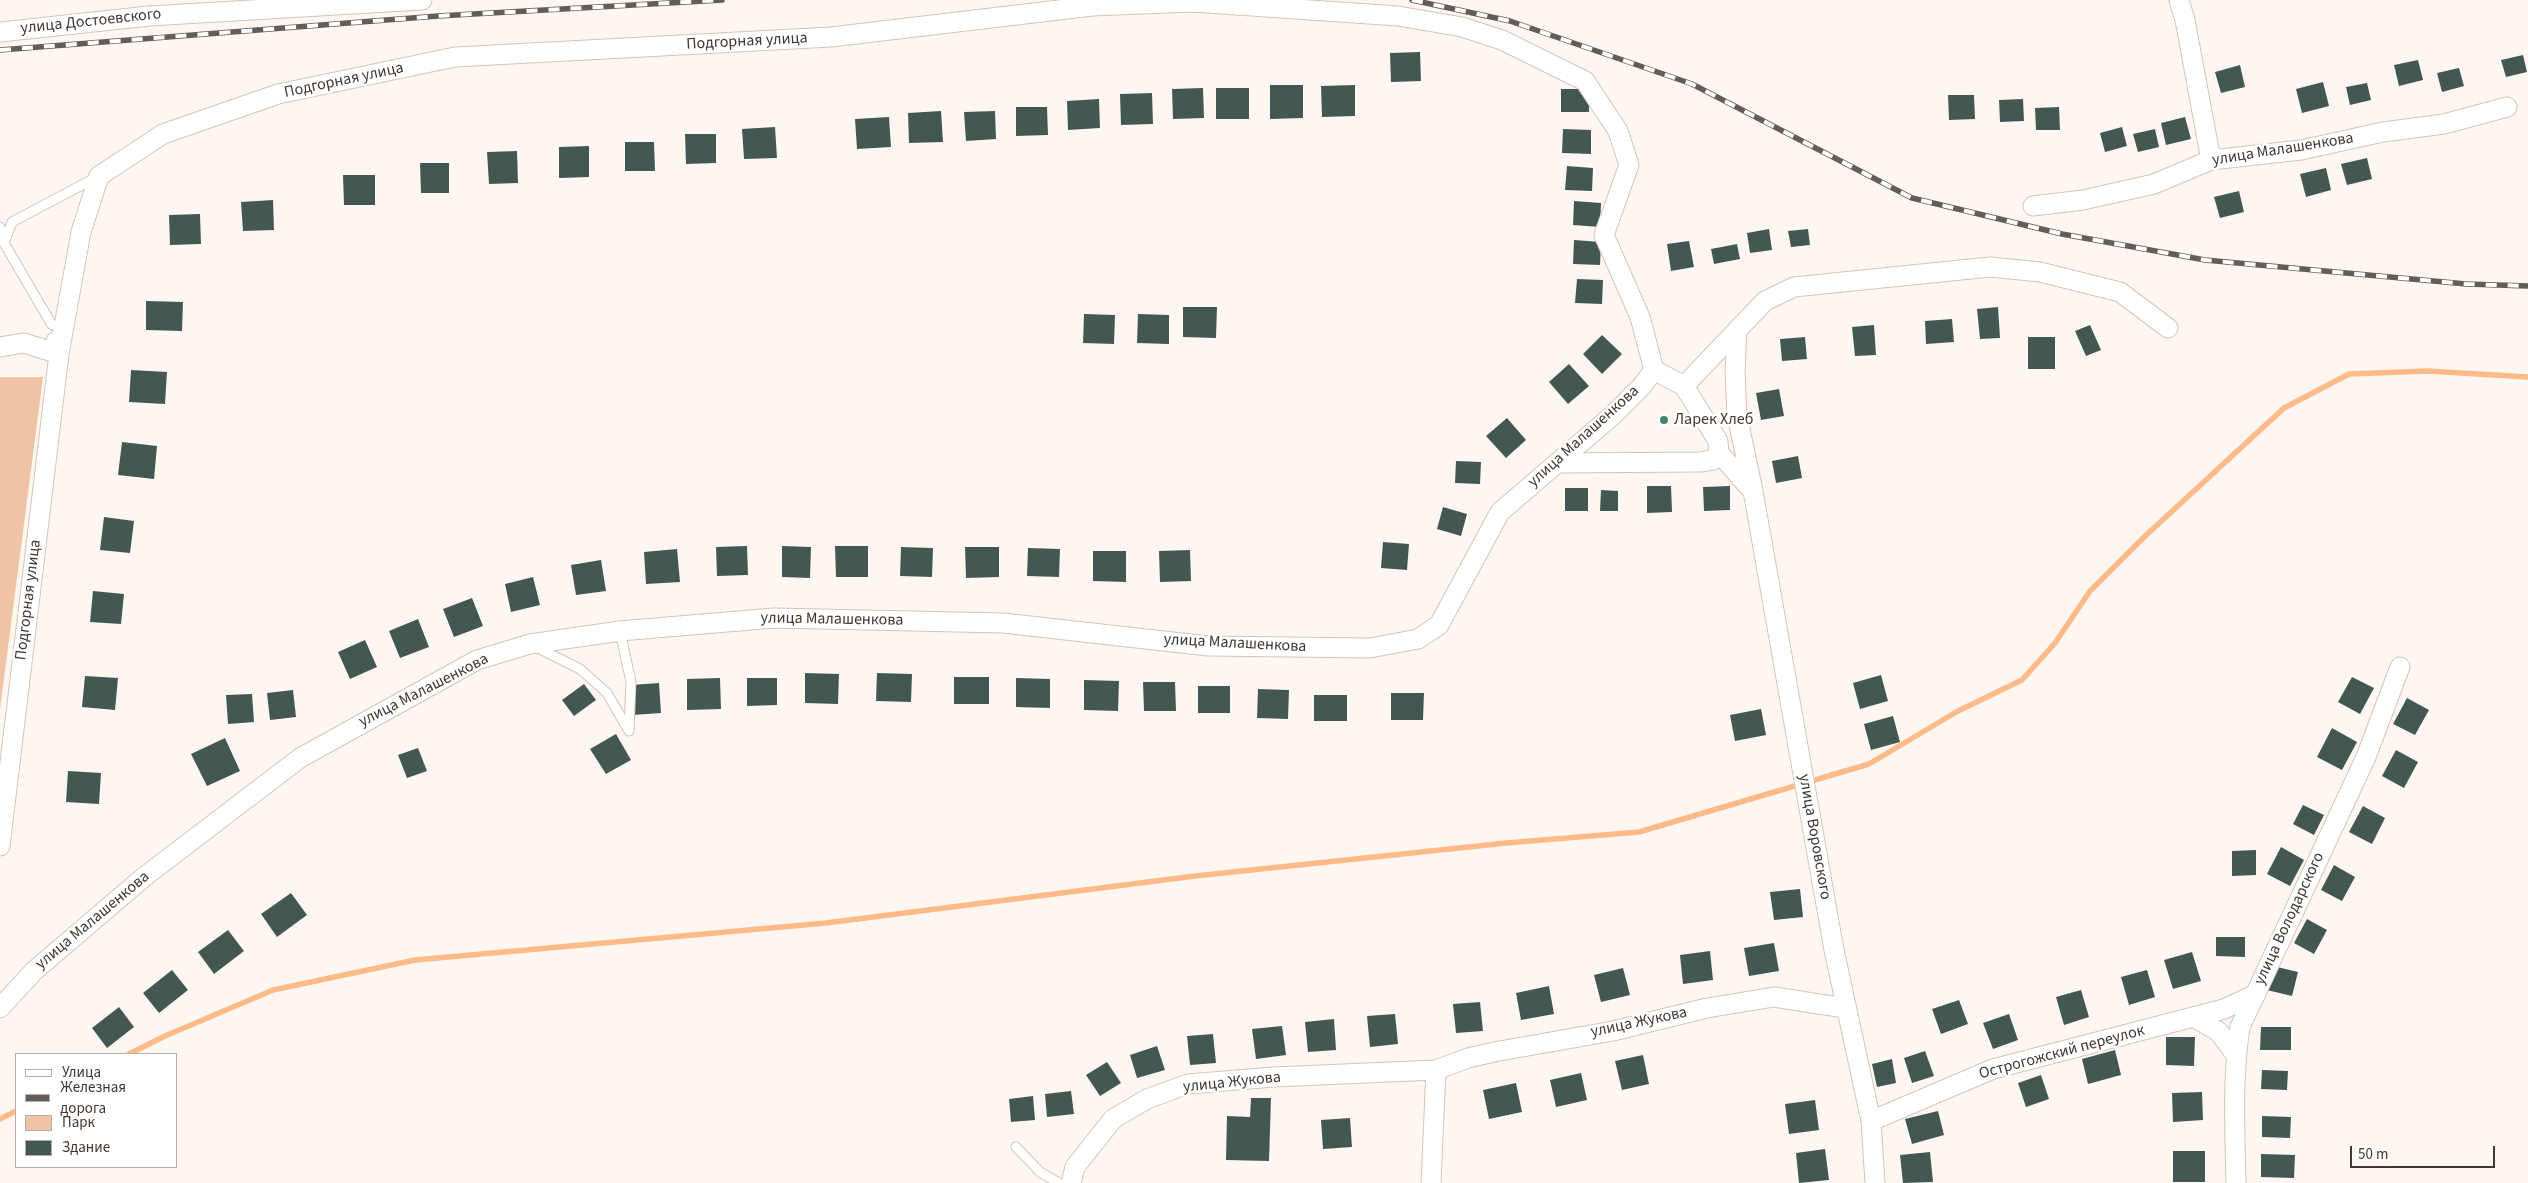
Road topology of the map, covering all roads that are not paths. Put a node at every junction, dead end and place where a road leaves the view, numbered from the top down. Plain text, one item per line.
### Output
1 (422, 0) edge
2 (2179, 0) edge
3 (0, 32) edge
4 (2507, 107) dead end
5 (2211, 160) junction
6 (99, 176) junction
7 (2033, 206) dead end
8 (0, 227) edge
9 (4, 243) junction
10 (52, 325) joint
11 (2168, 328) dead end
12 (1737, 330) junction
13 (0, 347) edge
14 (59, 354) junction
15 (1654, 370) junction
16 (1684, 386) junction
17 (1720, 452) junction
18 (1557, 462) junction
19 (1753, 491) junction
20 (620, 631) junction
21 (530, 644) junction
22 (2400, 666) dead end
23 (0, 846) edge
24 (2256, 994) junction
25 (0, 1008) edge
26 (1845, 1008) junction
27 (2194, 1018) junction
28 (2236, 1055) junction
29 (1436, 1070) junction
30 (1871, 1121) junction
31 (1016, 1147) dead end
32 (1059, 1183) edge
33 (1071, 1183) edge
34 (1431, 1183) edge
35 (1875, 1183) edge
36 (2236, 1183) edge

1 - 3 street, улица Достоевского
2 - 5 street
4 - 5 street, улица Малашенкова
5 - 7 street, улица Малашенкова
6 - 9 lane
6 - 14 street, Подгорная улица
6 - 15 street, Подгорная улица
8 - 9 lane
9 - 10 lane
10 - 14 street, Подгорная улица
11 - 12 street
12 - 16 street
12 - 19 street, улица Воровского
13 - 14 street
14 - 23 street, Подгорная улица
15 - 16 street
15 - 18 street, улица Малашенкова
16 - 17 street
17 - 18 street
17 - 19 street
18 - 20 street, улица Малашенкова
19 - 26 street, улица Воровского
20 - 21 street, улица Малашенкова
20 - 21 lane
21 - 25 street, улица Малашенкова
22 - 24 street, улица Володарского
24 - 27 street, Острогожский переулок
24 - 28 street, улица Володарского
26 - 29 street, улица Жукова
26 - 30 street, улица Воровского
27 - 28 street
27 - 30 street, Острогожский переулок
28 - 36 street, улица Володарского
29 - 33 street, улица Жукова
29 - 34 street
30 - 35 street, улица Воровского
31 - 32 lane

